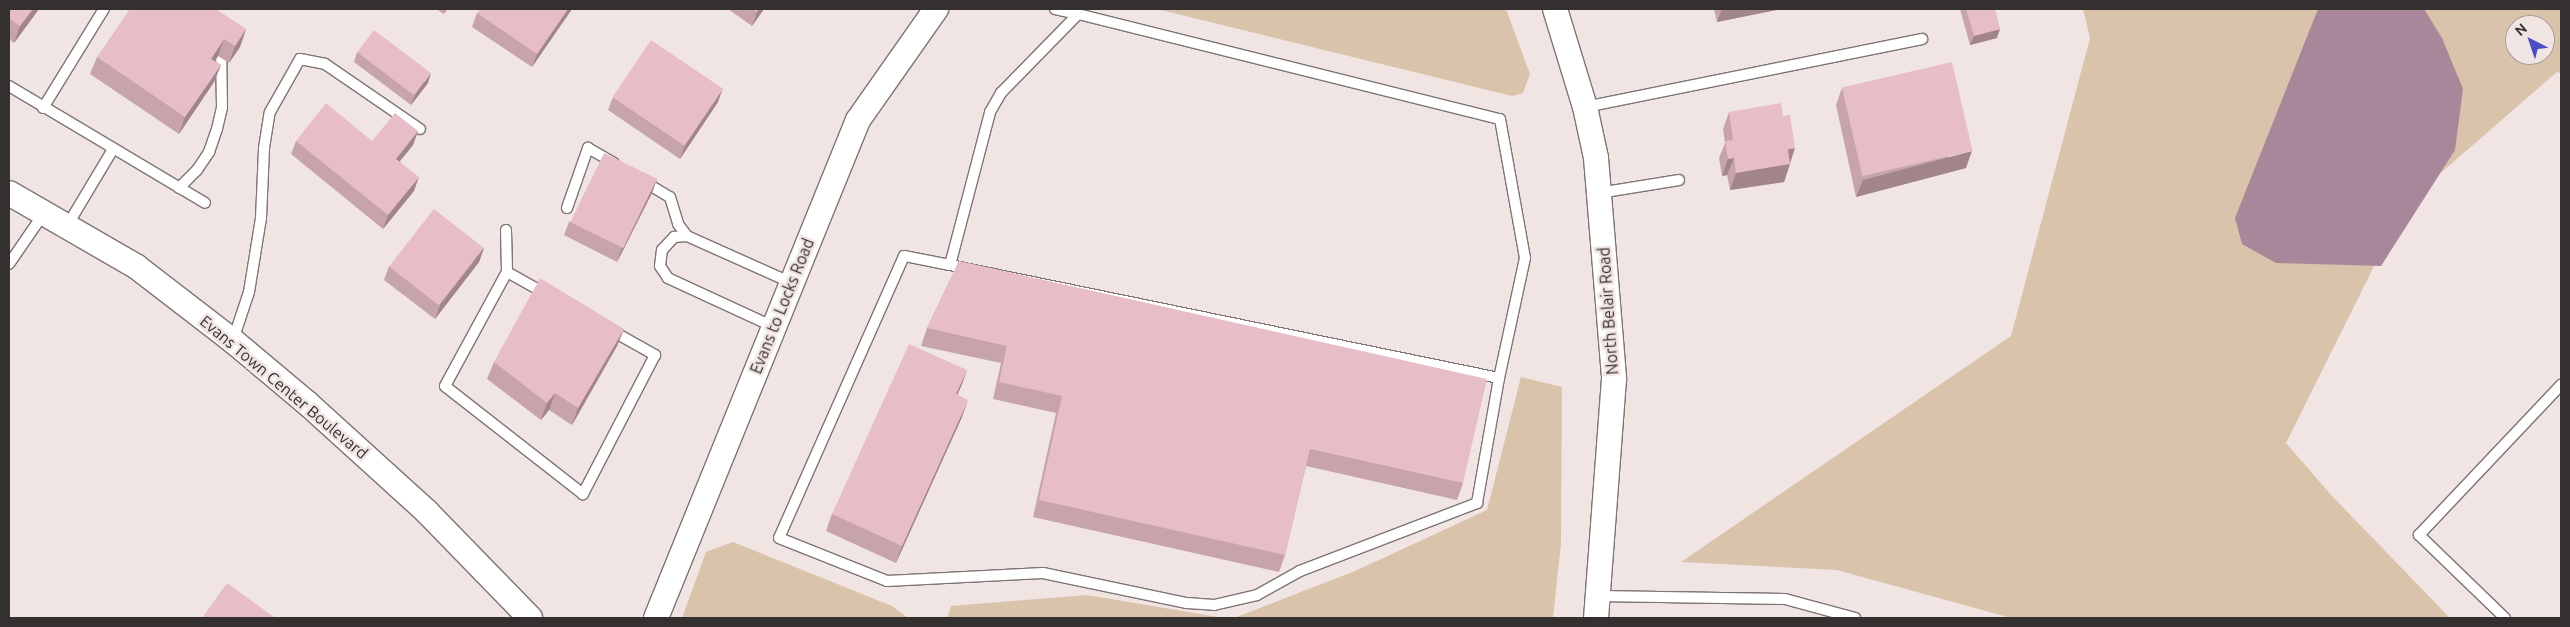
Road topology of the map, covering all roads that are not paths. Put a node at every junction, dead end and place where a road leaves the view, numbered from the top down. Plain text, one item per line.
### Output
1 (104, 9) edge
2 (936, 9) edge
3 (1055, 9) edge
4 (1555, 9) edge
5 (1078, 14) junction
6 (221, 29) edge
7 (1922, 39) dead end
8 (9, 86) edge
9 (1585, 107) junction
10 (43, 108) junction
11 (420, 129) dead end
12 (113, 149) junction
13 (1680, 180) dead end
14 (179, 188) junction
15 (9, 192) edge
16 (1599, 193) junction
17 (204, 203) dead end
18 (567, 208) dead end
19 (44, 213) junction
20 (68, 226) junction
21 (506, 230) dead end
22 (687, 236) junction
23 (9, 264) edge
24 (950, 265) junction
25 (507, 272) junction
26 (792, 283) junction
27 (774, 327) junction
28 (232, 341) junction
29 (1500, 378) junction
30 (2561, 385) edge
31 (1597, 607) edge
32 (1822, 614) edge
33 (530, 618) edge
34 (656, 618) edge
35 (1855, 618) edge
36 (2505, 618) edge

1 - 10 lane
2 - 26 street, Evans to Locks Road
3 - 5 lane
4 - 9 street, North Belair Road
5 - 24 lane
5 - 29 lane
6 - 14 lane
7 - 9 lane
8 - 10 lane
9 - 16 street, North Belair Road
10 - 12 lane
11 - 28 lane
12 - 14 lane
12 - 20 lane
13 - 16 lane
14 - 17 lane
15 - 19 street, Evans Town Center Boulevard
16 - 31 street, North Belair Road
18 - 22 lane
19 - 20 street, Evans Town Center Boulevard
19 - 23 lane
20 - 28 street, Evans Town Center Boulevard
21 - 25 lane
22 - 26 lane
22 - 27 lane
24 - 29 lane
24 - 29 lane
25 - 25 lane
26 - 27 street, Evans to Locks Road
27 - 34 street, Evans to Locks Road
28 - 33 street, Evans Town Center Boulevard
30 - 36 lane
31 - 32 lane
32 - 35 lane

